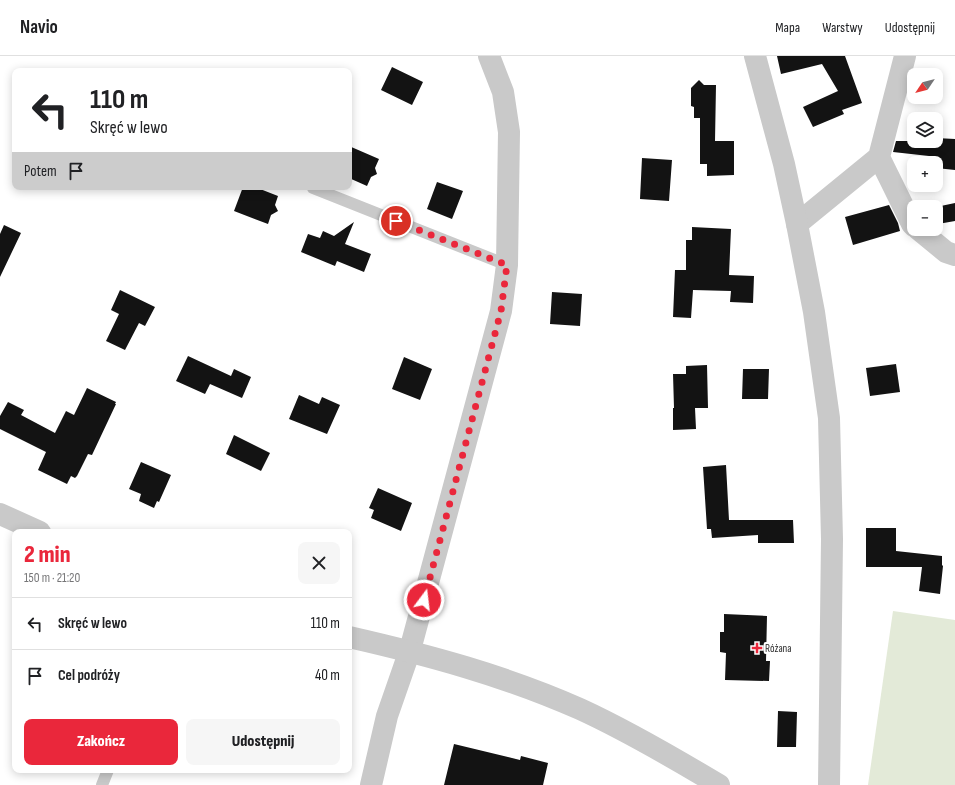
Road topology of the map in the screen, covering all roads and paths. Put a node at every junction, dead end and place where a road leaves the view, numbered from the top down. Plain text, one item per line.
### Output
1 (489, 56) edge
2 (755, 56) edge
3 (905, 56) edge
4 (879, 157) junction
5 (318, 190) edge
6 (907, 214) edge
7 (797, 224) junction
8 (927, 236) edge
9 (955, 254) edge
10 (507, 265) junction
11 (0, 514) edge
12 (33, 529) edge
13 (352, 638) edge
14 (410, 650) junction
15 (107, 773) edge
16 (102, 785) edge
17 (371, 785) edge
18 (717, 785) edge
19 (829, 785) edge

1 - 10 street
2 - 7 street
3 - 4 street
4 - 6 street
4 - 7 street
5 - 10 lane
7 - 19 street
8 - 9 street
10 - 14 street
11 - 12 street
13 - 14 street
14 - 17 street
14 - 18 street
15 - 16 lane

